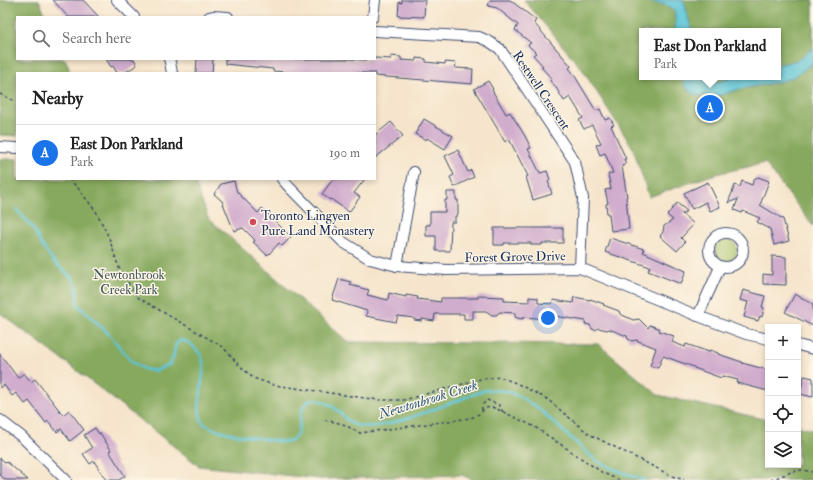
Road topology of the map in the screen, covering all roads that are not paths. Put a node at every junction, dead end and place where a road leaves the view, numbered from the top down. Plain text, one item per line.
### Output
1 (118, 0) edge
2 (375, 0) edge
3 (133, 16) edge
4 (373, 16) edge
5 (376, 31) edge
6 (169, 60) edge
7 (172, 72) edge
8 (0, 147) edge
9 (16, 148) edge
10 (414, 172) dead end
11 (283, 180) edge
12 (397, 266) junction
13 (720, 267) dead end
14 (580, 268) junction
15 (698, 316) junction
16 (765, 338) edge
17 (801, 346) edge
18 (813, 349) edge
19 (0, 420) edge
20 (66, 480) edge

1 - 3 street
2 - 4 street
5 - 14 street, Restwell Crescent
6 - 7 street
8 - 9 street
10 - 12 street
11 - 12 street, Forest Grove Drive
12 - 14 street, Forest Grove Drive
13 - 15 street
14 - 15 street, Forest Grove Drive
15 - 16 street, Forest Grove Drive
17 - 18 street
19 - 20 street

